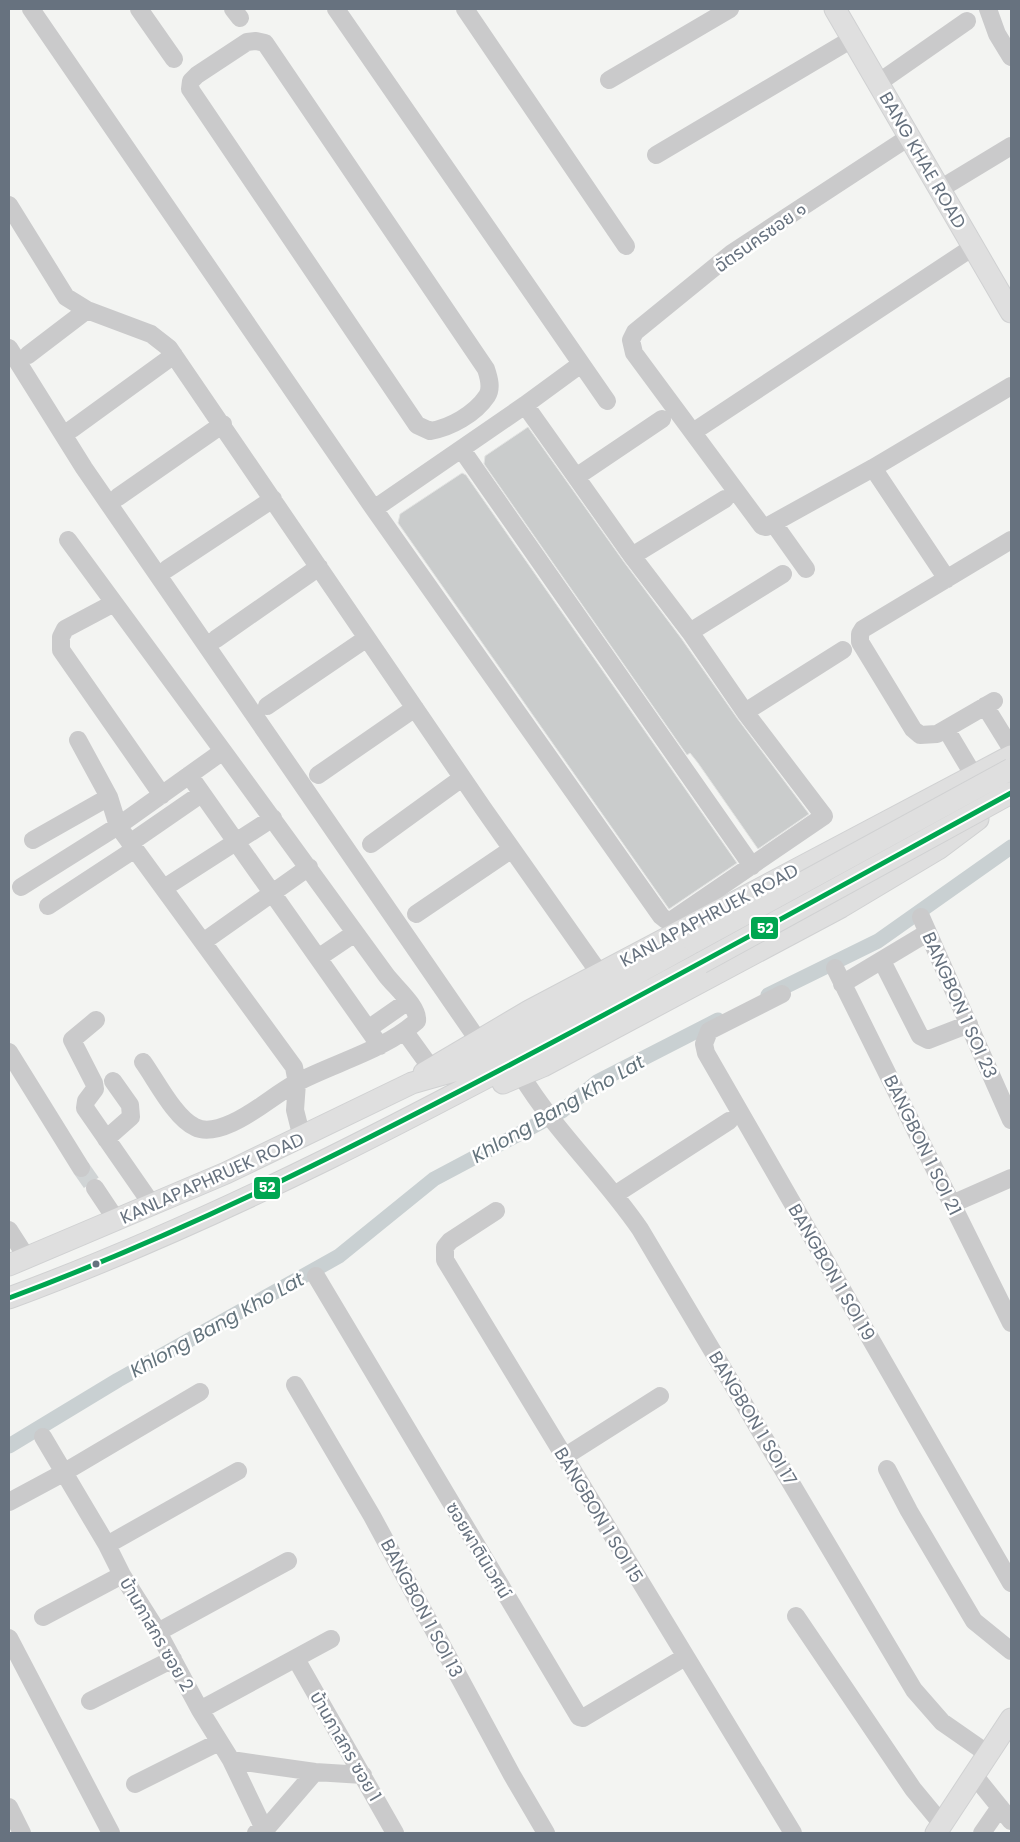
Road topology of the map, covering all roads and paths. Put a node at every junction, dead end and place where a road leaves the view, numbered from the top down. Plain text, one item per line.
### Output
1 (32, 9) edge
2 (139, 9) edge
3 (336, 9) edge
4 (465, 9) edge
5 (730, 9) edge
6 (835, 9) edge
7 (988, 9) edge
8 (967, 21) dead end
9 (852, 39) junction
10 (1011, 57) edge
11 (174, 60) dead end
12 (609, 80) dead end
13 (878, 83) junction
14 (909, 137) junction
15 (1011, 146) edge
16 (656, 155) dead end
17 (940, 189) junction
18 (9, 205) edge
19 (15, 231) edge
20 (626, 246) dead end
21 (973, 247) junction
22 (1006, 288) edge
23 (87, 310) junction
24 (1011, 312) edge
25 (9, 348) edge
26 (174, 355) junction
27 (28, 356) dead end
28 (581, 364) junction
29 (1011, 386) edge
30 (606, 402) dead end
31 (525, 405) junction
32 (466, 416) junction
33 (662, 419) dead end
34 (223, 424) junction
35 (72, 429) dead end
36 (487, 432) junction
37 (693, 432) junction
38 (467, 446) junction
39 (874, 468) junction
40 (576, 477) junction
41 (118, 497) dead end
42 (273, 498) junction
43 (725, 500) dead end
44 (374, 509) junction
45 (774, 524) junction
46 (68, 540) dead end
47 (1011, 540) edge
48 (632, 556) junction
49 (319, 566) junction
50 (167, 569) dead end
51 (806, 569) dead end
52 (783, 574) dead end
53 (947, 579) junction
54 (114, 603) junction
55 (690, 632) junction
56 (368, 638) junction
57 (216, 639) dead end
58 (843, 650) dead end
59 (267, 706) dead end
60 (415, 708) junction
61 (745, 712) junction
62 (946, 729) junction
63 (78, 740) dead end
64 (1011, 748) edge
65 (223, 751) junction
66 (1011, 756) edge
67 (1011, 769) edge
68 (189, 775) junction
69 (318, 775) dead end
70 (974, 776) junction
71 (462, 778) junction
72 (162, 794) junction
73 (201, 794) junction
74 (1011, 794) edge
75 (109, 797) junction
76 (273, 818) junction
77 (886, 821) junction
78 (118, 826) junction
79 (33, 840) dead end
80 (237, 843) junction
81 (371, 844) dead end
82 (133, 846) junction
83 (512, 849) junction
84 (752, 866) junction
85 (910, 866) junction
86 (308, 867) junction
87 (21, 886) dead end
88 (164, 888) junction
89 (273, 894) junction
90 (48, 906) dead end
91 (416, 914) dead end
92 (921, 917) dead end
93 (355, 933) junction
94 (927, 933) junction
95 (203, 942) junction
96 (318, 958) junction
97 (882, 961) junction
98 (600, 974) junction
99 (782, 994) dead end
100 (408, 1001) junction
101 (96, 1020) dead end
102 (969, 1024) junction
103 (368, 1029) junction
104 (405, 1032) junction
105 (478, 1040) junction
106 (380, 1046) junction
107 (9, 1052) edge
108 (143, 1062) dead end
109 (431, 1068) junction
110 (521, 1075) junction
111 (113, 1081) dead end
112 (297, 1083) junction
113 (412, 1083) junction
114 (420, 1112) junction
115 (729, 1120) dead end
116 (1011, 1120) edge
117 (302, 1138) junction
118 (106, 1140) junction
119 (81, 1168) tunnel mouth
120 (1011, 1178) edge
121 (95, 1188) tunnel mouth
122 (616, 1194) junction
123 (952, 1204) junction
124 (153, 1206) junction
125 (496, 1211) dead end
126 (117, 1221) junction
127 (9, 1230) edge
128 (18, 1261) edge
129 (316, 1276) dead end
130 (9, 1298) edge
131 (1011, 1323) edge
132 (295, 1385) dead end
133 (200, 1392) dead end
134 (660, 1396) dead end
135 (43, 1437) dead end
136 (564, 1457) junction
137 (887, 1469) dead end
138 (238, 1471) dead end
139 (63, 1474) junction
140 (9, 1502) edge
141 (107, 1545) junction
142 (288, 1561) dead end
143 (122, 1575) junction
144 (1011, 1583) edge
145 (796, 1616) dead end
146 (43, 1618) dead end
147 (158, 1632) junction
148 (9, 1638) edge
149 (331, 1639) dead end
150 (1011, 1651) edge
151 (685, 1657) junction
152 (173, 1659) junction
153 (296, 1659) junction
154 (90, 1701) dead end
155 (200, 1710) junction
156 (1011, 1719) edge
157 (219, 1742) junction
158 (988, 1754) junction
159 (231, 1760) junction
160 (315, 1772) junction
161 (363, 1775) junction
162 (974, 1775) junction
163 (135, 1784) dead end
164 (9, 1807) edge
165 (1000, 1807) junction
166 (1011, 1821) edge
167 (938, 1831) edge
168 (262, 1832) edge
169 (22, 1833) edge
170 (110, 1833) edge
171 (395, 1833) edge
172 (546, 1833) edge
173 (793, 1833) edge
174 (982, 1833) edge

1 - 44 street
2 - 11 street
3 - 28 street
4 - 20 street
5 - 12 street
6 - 9 main road, BANG KHAE ROAD
7 - 10 street
8 - 13 street
9 - 13 main road, BANG KHAE ROAD
9 - 16 street
13 - 14 main road, BANG KHAE ROAD
14 - 17 main road, BANG KHAE ROAD
14 - 37 street, ฉัตรนครซอย ๑
15 - 17 street
17 - 21 main road, BANG KHAE ROAD
18 - 19 street
19 - 23 street
21 - 22 main road, BANG KHAE ROAD
21 - 37 street
22 - 24 main road, BANG KHAE ROAD
23 - 26 street
23 - 27 street
25 - 105 street
26 - 34 street
26 - 35 street
28 - 30 street
28 - 31 street
29 - 39 street
31 - 36 street
31 - 40 street
32 - 32 street
32 - 36 street
32 - 38 street
33 - 40 street
34 - 41 street
34 - 42 street
36 - 38 street
37 - 45 street
38 - 44 street
38 - 84 street
39 - 45 street
39 - 53 street
40 - 48 street
42 - 49 street
42 - 50 street
43 - 48 street
44 - 84 street
45 - 51 street
46 - 54 street
47 - 53 street
48 - 55 street
49 - 56 street
49 - 57 street
52 - 55 street
53 - 62 street
54 - 65 street
54 - 72 street
55 - 61 street
56 - 59 street
56 - 60 street
58 - 61 street
60 - 69 street
60 - 71 street
61 - 84 street
62 - 64 street
62 - 70 street
63 - 75 street
65 - 68 street
65 - 76 street
66 - 70 main road, KANLAPAPHRUEK ROAD
67 - 113 main road, KANLAPAPHRUEK ROAD, bridge
68 - 72 street
68 - 73 street
70 - 77 main road, KANLAPAPHRUEK ROAD
71 - 81 street
71 - 83 street
72 - 78 street
73 - 80 street
73 - 82 street
74 - 85 main road, KANLAPAPHRUEK ROAD
74 - 114 main road, KANLAPAPHRUEK ROAD, bridge
75 - 78 street
75 - 79 street
76 - 80 street
76 - 86 street
77 - 85 main road
77 - 98 main road, KANLAPAPHRUEK ROAD
78 - 82 street
78 - 87 street
80 - 88 street
80 - 89 street
82 - 88 street
82 - 90 street
83 - 91 street
83 - 98 street
85 - 110 main road, KANLAPAPHRUEK ROAD
86 - 89 street
86 - 93 street
88 - 95 street
89 - 95 street
89 - 96 street
92 - 94 street, BANGBON 1 SOI 23
93 - 96 street
93 - 100 street
94 - 97 street
94 - 102 street, BANGBON 1 SOI 23
95 - 112 street
96 - 103 street
97 - 102 street
97 - 123 street, BANGBON 1 SOI 21
98 - 105 main road, KANLAPAPHRUEK ROAD
99 - 144 street, BANGBON 1 SOI 19
100 - 103 street
100 - 104 street
101 - 118 street
102 - 116 street, BANGBON 1 SOI 23
103 - 106 street
104 - 106 street
104 - 109 street
105 - 109 main road, KANLAPAPHRUEK ROAD
106 - 112 street
107 - 119 street
108 - 112 street
109 - 113 main road, KANLAPAPHRUEK ROAD
110 - 114 main road, KANLAPAPHRUEK ROAD
110 - 122 street, BANGBON 1 SOI 17
111 - 118 street
112 - 117 street
113 - 117 main road, KANLAPAPHRUEK ROAD
114 - 130 main road, KANLAPAPHRUEK ROAD
115 - 122 street
117 - 124 main road, KANLAPAPHRUEK ROAD
118 - 124 street
120 - 123 street
121 - 126 street
122 - 158 street, BANGBON 1 SOI 17
123 - 131 street, BANGBON 1 SOI 21
124 - 126 main road, KANLAPAPHRUEK ROAD
125 - 136 street, BANGBON 1 SOI 15
126 - 128 main road, KANLAPAPHRUEK ROAD
127 - 128 street
129 - 151 street, ซอยผาตินิเวศน์
132 - 172 street, BANGBON 1 SOI 13
133 - 139 street
134 - 136 street
135 - 139 street, บ้านภาสกร ซอย 2
136 - 151 street, BANGBON 1 SOI 15
137 - 150 street
138 - 141 street
139 - 140 street
139 - 141 street, บ้านภาสกร ซอย 2
141 - 143 street, บ้านภาสกร ซอย 2
142 - 147 street
143 - 146 street
143 - 147 street, บ้านภาสกร ซอย 2
145 - 167 street
147 - 152 street, บ้านภาสกร ซอย 2
148 - 170 street
149 - 153 street
151 - 173 street, BANGBON 1 SOI 15
152 - 154 street
152 - 155 street, บ้านภาสกร ซอย 2
153 - 155 street
153 - 161 street, บ้านภาสกร ซอย 1
155 - 157 street, บ้านภาสกร ซอย 2
156 - 158 main road
157 - 159 street, บ้านภาสกร ซอย 2
157 - 163 street
158 - 162 main road
159 - 160 street
159 - 168 street, บ้านภาสกร ซอย 2
160 - 161 street
160 - 168 street
161 - 171 street, บ้านภาสกร ซอย 1
162 - 165 street
162 - 167 main road
164 - 169 street
165 - 166 street
165 - 174 street

